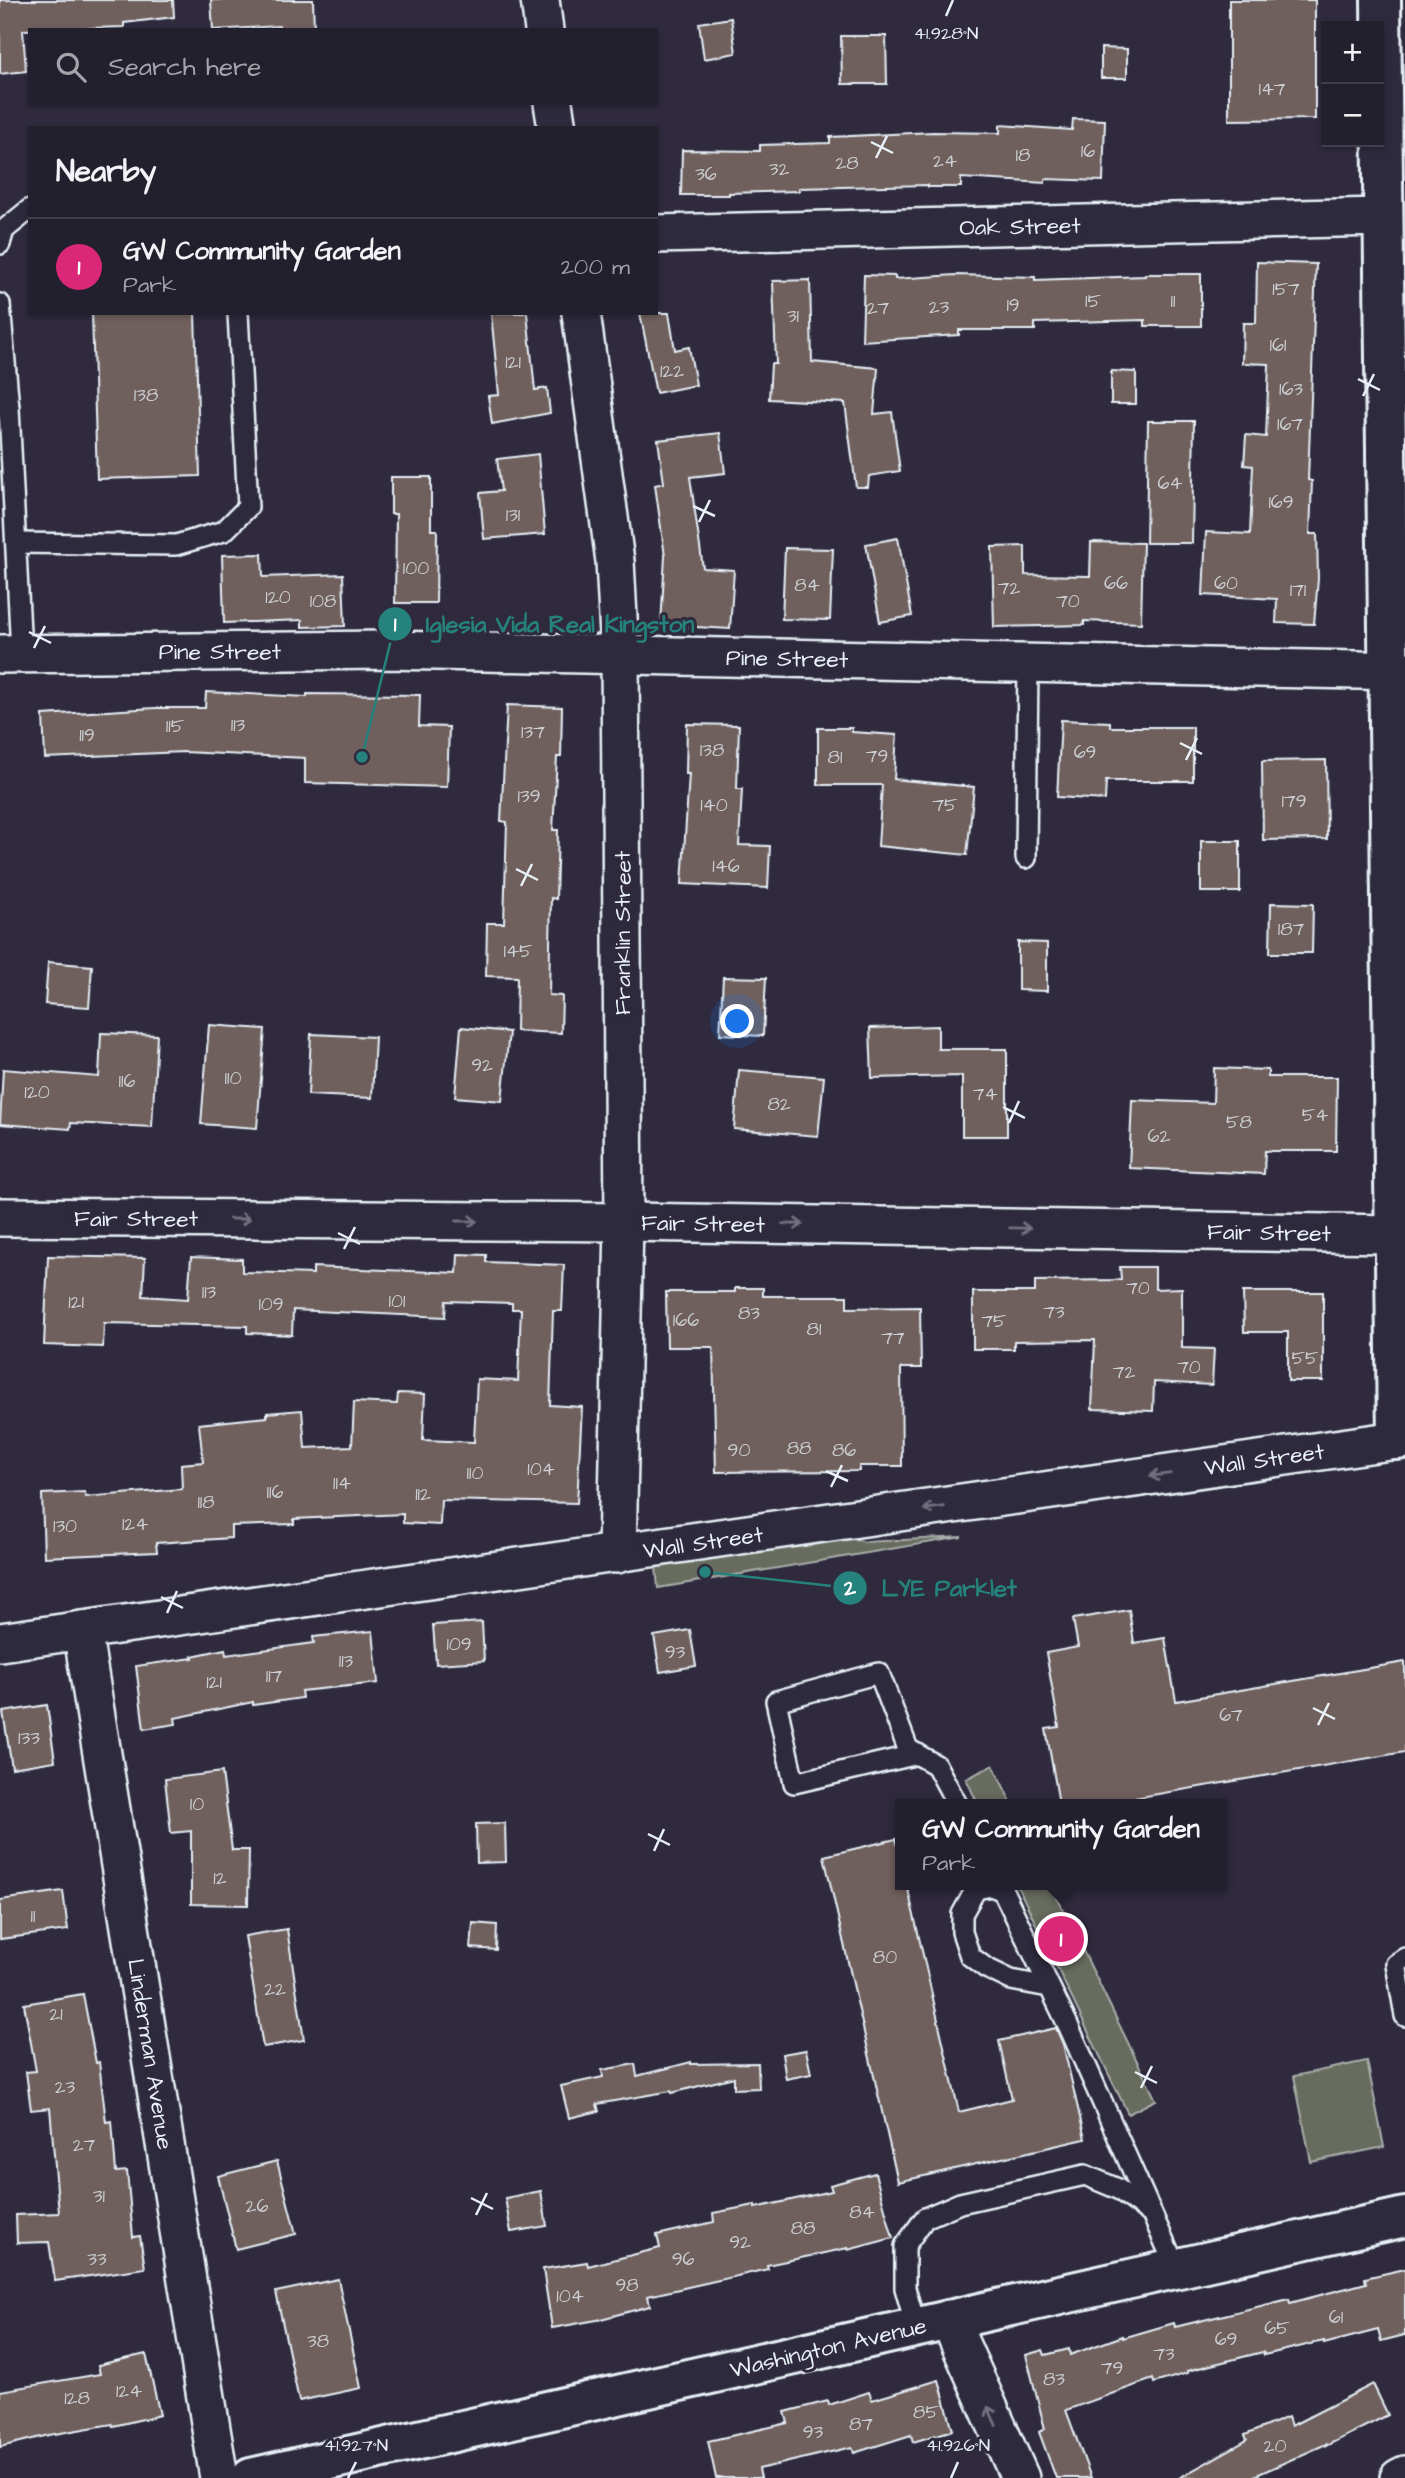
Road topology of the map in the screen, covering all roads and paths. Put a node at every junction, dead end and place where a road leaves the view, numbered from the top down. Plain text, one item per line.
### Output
1 (540, 0) edge
2 (1381, 0) edge
3 (544, 28) edge
4 (553, 105) edge
5 (557, 126) edge
6 (28, 211) edge
7 (1383, 218) junction
8 (658, 234) edge
9 (0, 244) edge
10 (0, 304) edge
11 (238, 315) edge
12 (581, 315) edge
13 (5, 408) edge
14 (16, 543) junction
15 (10, 653) edge
16 (620, 655) junction
17 (1028, 663) junction
18 (1396, 671) edge
19 (1026, 858) dead end
20 (1398, 943) edge
21 (0, 1217) edge
22 (624, 1222) junction
23 (1400, 1234) edge
24 (1401, 1439) edge
25 (618, 1554) junction
26 (82, 1630) junction
27 (0, 1642) edge
28 (918, 1754) junction
29 (954, 1799) edge
30 (975, 1890) edge
31 (1002, 1890) edge
32 (1405, 1958) edge
33 (1049, 1987) junction
34 (1405, 2016) edge
35 (1151, 2214) junction
36 (1405, 2217) edge
37 (1175, 2268) junction
38 (932, 2323) junction
39 (1405, 2475) edge
40 (219, 2478) edge
41 (251, 2478) edge
42 (1020, 2478) edge
43 (1399, 2478) edge

1 - 3 street
2 - 7 main road
4 - 5 street
6 - 9 lane
7 - 8 street, Oak Street
7 - 18 main road
10 - 13 lane
11 - 14 lane
12 - 16 street, Franklin Street
13 - 14 lane
14 - 15 lane
15 - 16 street, Pine Street
16 - 17 street, Pine Street
16 - 22 street, Franklin Street
17 - 18 street, Pine Street
17 - 19 lane
18 - 20 main road
20 - 23 main road
21 -> 22 street, Fair Street
22 -> 23 street, Fair Street
22 - 25 street, Franklin Street
23 - 24 main road
24 -> 25 street, Wall Street
25 - 26 street, Wall Street
26 - 27 street, Wall Street
26 - 40 street, Linderman Avenue
28 - 28 lane
28 - 29 lane
30 - 33 lane
31 - 33 lane
32 - 34 lane
33 - 35 lane
35 - 37 lane
35 - 38 lane
36 - 37 main road, Washington Avenue
37 - 38 main road, Washington Avenue
38 - 41 main road, Washington Avenue
42 -> 38 street
39 - 43 street

